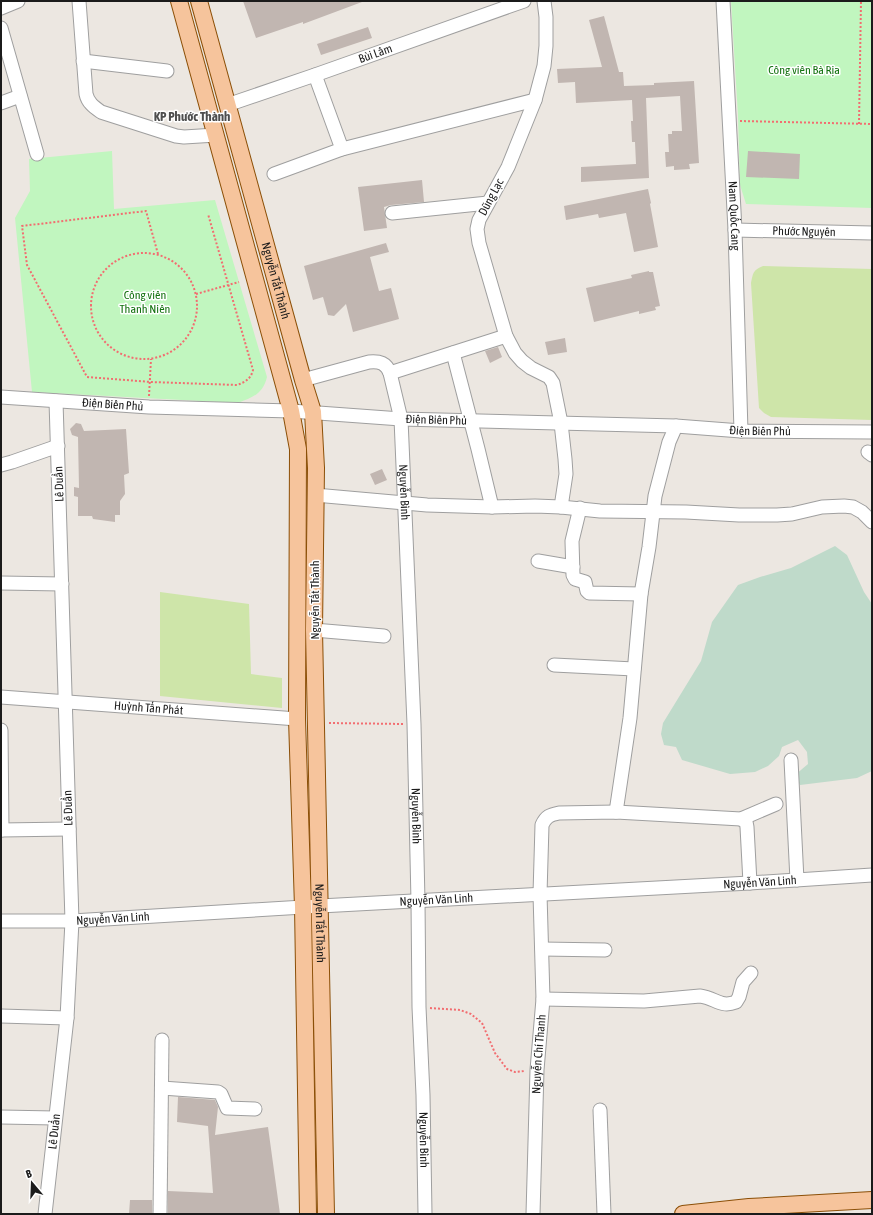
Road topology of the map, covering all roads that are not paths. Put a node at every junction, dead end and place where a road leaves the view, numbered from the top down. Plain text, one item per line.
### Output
1 (18, 1) edge
2 (79, 1) edge
3 (179, 1) edge
4 (199, 1) edge
5 (524, 1) edge
6 (544, 1) edge
7 (723, 1) edge
8 (1, 8) edge
9 (1, 28) edge
10 (83, 61) junction
11 (167, 71) dead end
12 (316, 75) junction
13 (20, 96) junction
14 (535, 100) junction
15 (1, 103) edge
16 (227, 105) junction
17 (216, 135) junction
18 (342, 149) junction
19 (37, 154) dead end
20 (274, 174) dead end
21 (488, 203) junction
22 (392, 213) dead end
23 (735, 230) junction
24 (872, 233) edge
25 (506, 336) junction
26 (453, 353) junction
27 (390, 373) junction
28 (303, 380) junction
29 (1, 398) edge
30 (56, 401) junction
31 (291, 411) junction
32 (313, 412) junction
33 (401, 419) junction
34 (470, 420) junction
35 (561, 423) junction
36 (676, 426) junction
37 (741, 431) junction
38 (872, 432) edge
39 (58, 446) junction
40 (1, 464) edge
41 (315, 495) junction
42 (405, 503) junction
43 (492, 507) junction
44 (561, 507) junction
45 (580, 508) junction
46 (653, 512) junction
47 (872, 522) edge
48 (538, 561) dead end
49 (573, 567) junction
50 (1, 583) edge
51 (62, 584) junction
52 (641, 594) junction
53 (314, 630) junction
54 (384, 636) dead end
55 (554, 665) dead end
56 (634, 669) junction
57 (1, 697) edge
58 (65, 702) junction
59 (297, 719) junction
60 (1, 730) edge
61 (791, 760) dead end
62 (776, 804) dead end
63 (616, 812) junction
64 (741, 819) junction
65 (69, 829) junction
66 (2, 830) edge
67 (872, 875) edge
68 (797, 880) junction
69 (750, 883) junction
70 (540, 894) junction
71 (418, 901) junction
72 (320, 906) junction
73 (303, 907) junction
74 (1, 921) edge
75 (72, 921) junction
76 (542, 950) junction
77 (605, 950) dead end
78 (751, 973) dead end
79 (544, 999) junction
80 (1, 1016) edge
81 (67, 1018) junction
82 (162, 1040) dead end
83 (162, 1088) junction
84 (255, 1110) dead end
85 (600, 1110) dead end
86 (1, 1117) edge
87 (55, 1118) junction
88 (872, 1200) edge
89 (872, 1211) edge
90 (45, 1214) edge
91 (160, 1214) edge
92 (308, 1214) edge
93 (326, 1214) edge
94 (425, 1214) edge
95 (533, 1214) edge
96 (604, 1214) edge
97 (682, 1214) edge
98 (811, 1214) edge

1 - 8 street
2 - 10 street
3 - 17 main road, Nguyễn Tất Thành
4 - 16 main road, Nguyễn Tất Thành
5 - 12 street, Bùi Lâm
6 - 14 street, Dũng Lạc
7 - 23 street, Nam Quốc Cang
9 - 13 street
10 - 11 street
10 - 17 street
12 - 16 street, Bùi Lâm
12 - 18 street
13 - 15 street
13 - 19 street
14 - 18 street
14 - 21 street, Dũng Lạc
16 - 28 main road, Nguyễn Tất Thành
17 - 31 main road, Nguyễn Tất Thành
18 - 20 street
21 - 22 street
21 - 25 street, Dũng Lạc
23 - 24 street, Phước Nguyên
23 - 37 street, Nam Quốc Cang
25 - 26 street
25 - 35 street, Dũng Lạc
26 - 27 street
26 - 34 street
27 - 28 street
27 - 33 street, Nguyễn Bình
28 - 32 main road, Nguyễn Tất Thành
29 - 30 street, Điện Biên Phủ
30 - 31 street, Điện Biên Phủ
30 - 39 street, Lê Duẩn
31 - 32 street, Điện Biên Phủ
31 - 59 main road, Nguyễn Tất Thành
32 - 33 street, Điện Biên Phủ
32 - 41 main road, Nguyễn Tất Thành
33 - 34 street, Điện Biên Phủ
33 - 42 street, Nguyễn Bình
34 - 35 street, Điện Biên Phủ
34 - 43 street
35 - 36 street, Điện Biên Phủ
35 - 44 street, Dũng Lạc
36 - 37 street, Điện Biên Phủ
36 - 46 street
37 - 38 street, Điện Biên Phủ
39 - 40 street
39 - 51 street, Lê Duẩn
41 - 42 street
41 - 53 main road, Nguyễn Tất Thành
42 - 43 street
42 - 71 street, Nguyễn Bình
43 - 44 street
44 - 45 street
45 - 46 street
45 - 49 street
46 - 47 street
46 - 52 street
48 - 49 street
49 - 52 street
50 - 51 street
51 - 58 street, Lê Duẩn
52 - 56 street
53 - 54 street
53 - 72 main road, Nguyễn Tất Thành
55 - 56 street
56 - 63 street
57 - 58 street, Huỳnh Tấn Phát
58 - 59 street, Huỳnh Tấn Phát
58 - 65 street, Lê Duẩn
59 - 73 main road, Nguyễn Tất Thành
60 - 66 street
61 - 68 street
62 - 64 street
63 - 64 street
63 - 70 street, Nguyễn Chí Thanh
64 - 69 street
65 - 66 street
65 - 75 street, Lê Duẩn
67 - 68 street, Nguyễn Văn Linh
68 - 69 street, Nguyễn Văn Linh
69 - 70 street, Nguyễn Văn Linh
70 - 71 street, Nguyễn Văn Linh
70 - 76 street, Nguyễn Chí Thanh
71 - 72 street, Nguyễn Văn Linh
71 - 94 street, Nguyễn Bình
72 - 73 street, Nguyễn Văn Linh
72 - 93 main road, Nguyễn Tất Thành
73 - 75 street, Nguyễn Văn Linh
73 - 92 main road, Nguyễn Tất Thành
74 - 75 street, Nguyễn Văn Linh
75 - 81 street, Lê Duẩn
76 - 77 street
76 - 79 street, Nguyễn Chí Thanh
78 - 79 street
79 - 95 street, Nguyễn Chí Thanh
80 - 81 street
81 - 87 street, Lê Duẩn
82 - 83 street
83 - 84 street
83 - 91 street
85 - 96 street
86 - 87 street
87 - 90 street, Lê Duẩn
88 - 97 main road
89 - 98 main road

